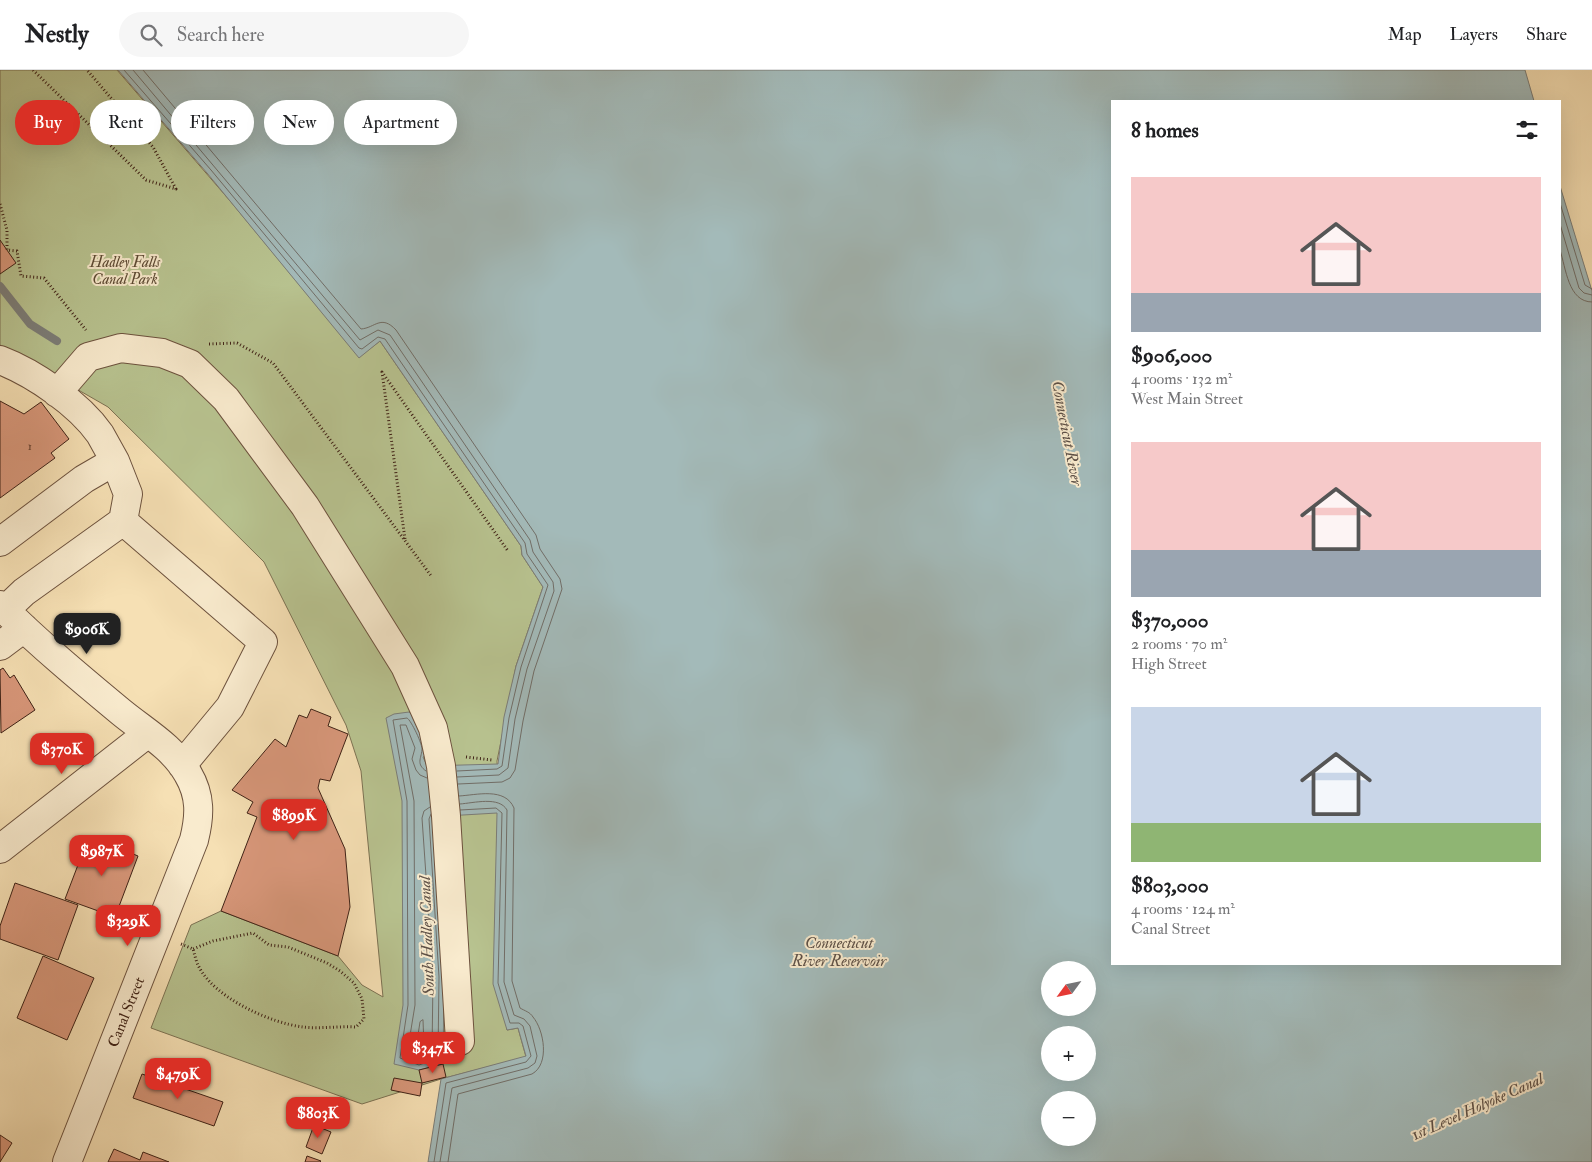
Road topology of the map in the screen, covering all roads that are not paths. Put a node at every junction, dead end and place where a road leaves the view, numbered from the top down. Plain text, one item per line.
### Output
1 (0, 360) edge
2 (56, 393) junction
3 (115, 461) junction
4 (123, 521) junction
5 (0, 542) edge
6 (9, 615) edge
7 (0, 646) edge
8 (148, 733) junction
9 (182, 765) junction
10 (0, 849) edge
11 (460, 1040) dead end
12 (67, 1162) edge

1 - 2 street
2 - 3 street
2 - 11 street
3 - 4 street
3 - 5 street
4 - 6 street
4 - 9 street
6 - 7 street
6 - 8 street, Canal Street
8 - 9 street, Canal Street
8 - 10 street
9 - 12 street, Canal Street

